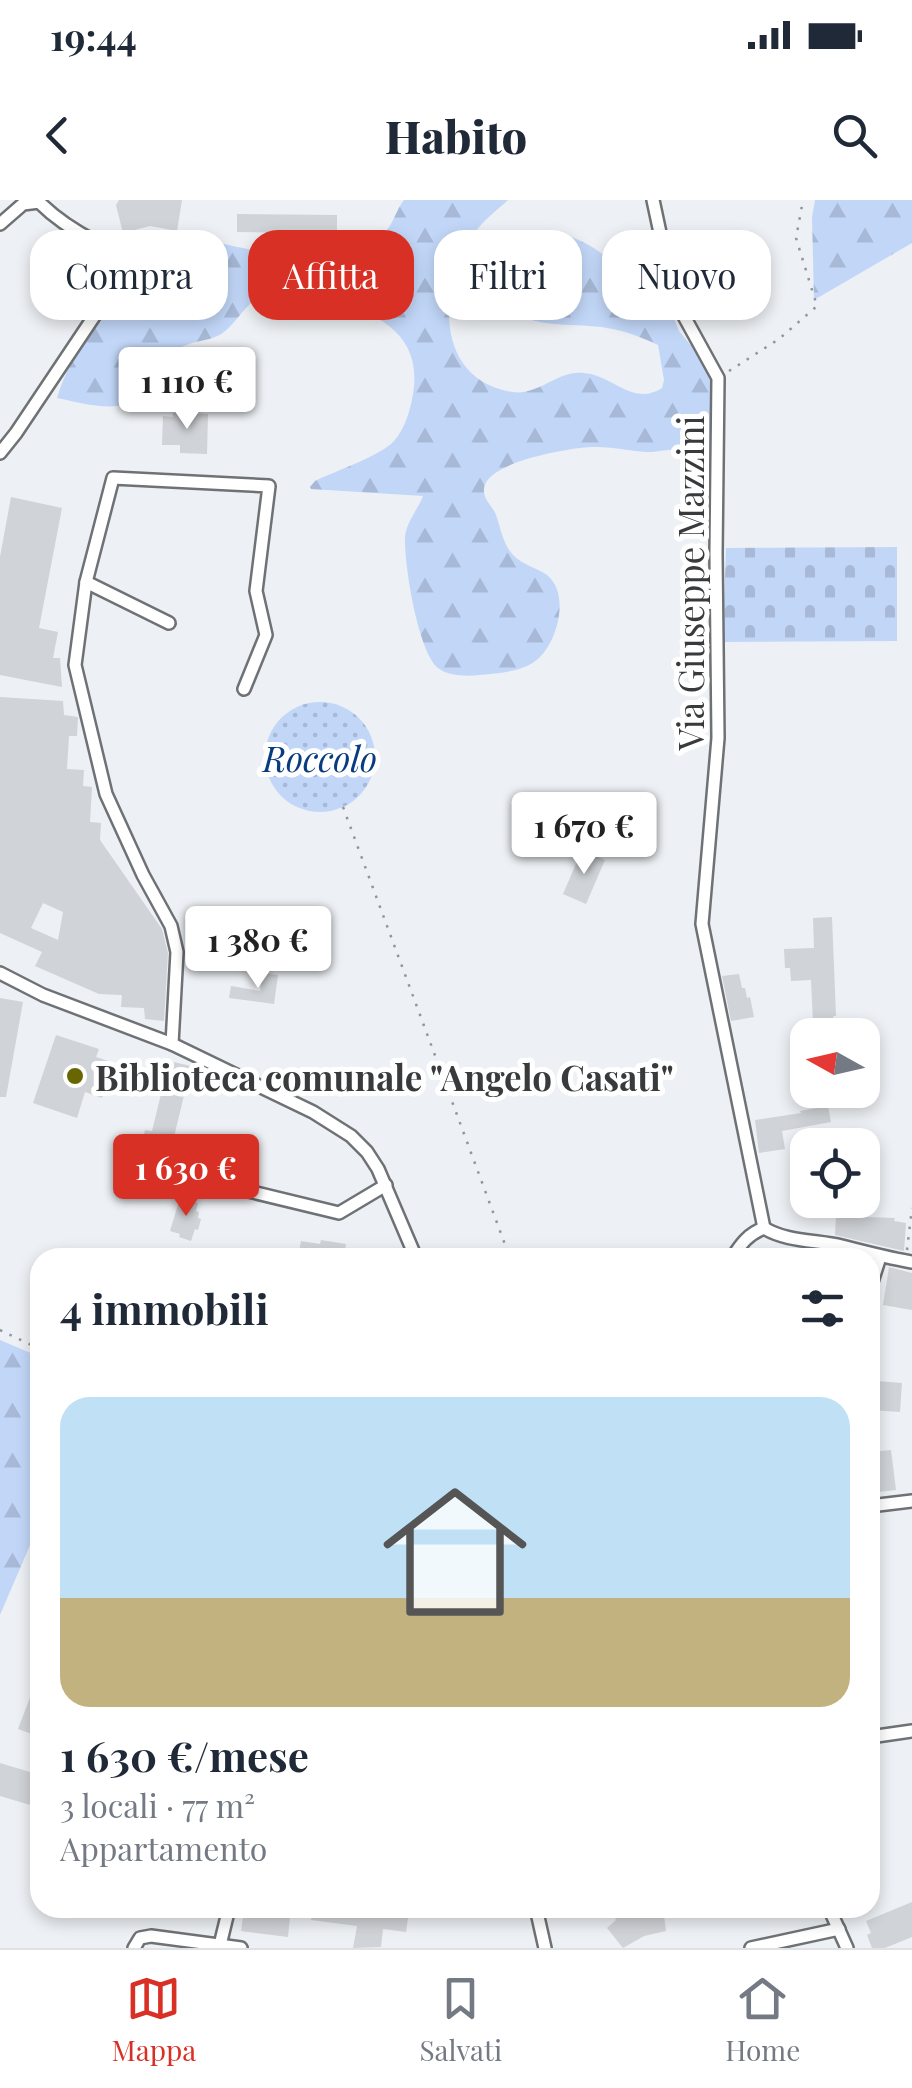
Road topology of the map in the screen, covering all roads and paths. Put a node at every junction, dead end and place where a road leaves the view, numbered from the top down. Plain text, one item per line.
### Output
1 (653, 200) edge
2 (803, 200) edge
3 (0, 224) edge
4 (718, 378) junction
5 (0, 453) edge
6 (86, 582) junction
7 (170, 623) dead end
8 (244, 688) dead end
9 (344, 807) dead end
10 (0, 973) edge
11 (172, 1044) junction
12 (386, 1185) junction
13 (240, 1189) dead end
14 (912, 1208) edge
15 (764, 1228) junction
16 (412, 1248) edge
17 (506, 1248) edge
18 (739, 1248) edge
19 (847, 1248) edge
20 (880, 1257) edge
21 (909, 1262) edge
22 (0, 1330) edge
23 (30, 1344) edge
24 (912, 1500) edge
25 (880, 1505) edge
26 (912, 1731) edge
27 (880, 1736) edge
28 (227, 1918) edge
29 (538, 1918) edge
30 (834, 1918) edge
31 (839, 1929) junction
32 (220, 1945) junction
33 (134, 1948) edge
34 (242, 1948) edge
35 (545, 1948) edge
36 (751, 1948) edge
37 (846, 1948) edge

1 - 4 street, Via Giuseppe Mazzini
2 - 4 path
3 - 5 street
4 - 15 street, Via Giuseppe Mazzini
6 - 7 street
6 - 8 street
6 - 11 street
9 - 17 path
10 - 11 street
11 - 12 street
12 - 13 street
12 - 16 street
14 - 21 path
15 - 18 street
15 - 19 street
20 - 21 street
22 - 23 path
24 - 25 street
26 - 27 street
28 - 32 street
29 - 35 street
30 - 31 street
31 - 36 street
31 - 37 street
32 - 33 street
32 - 34 street

